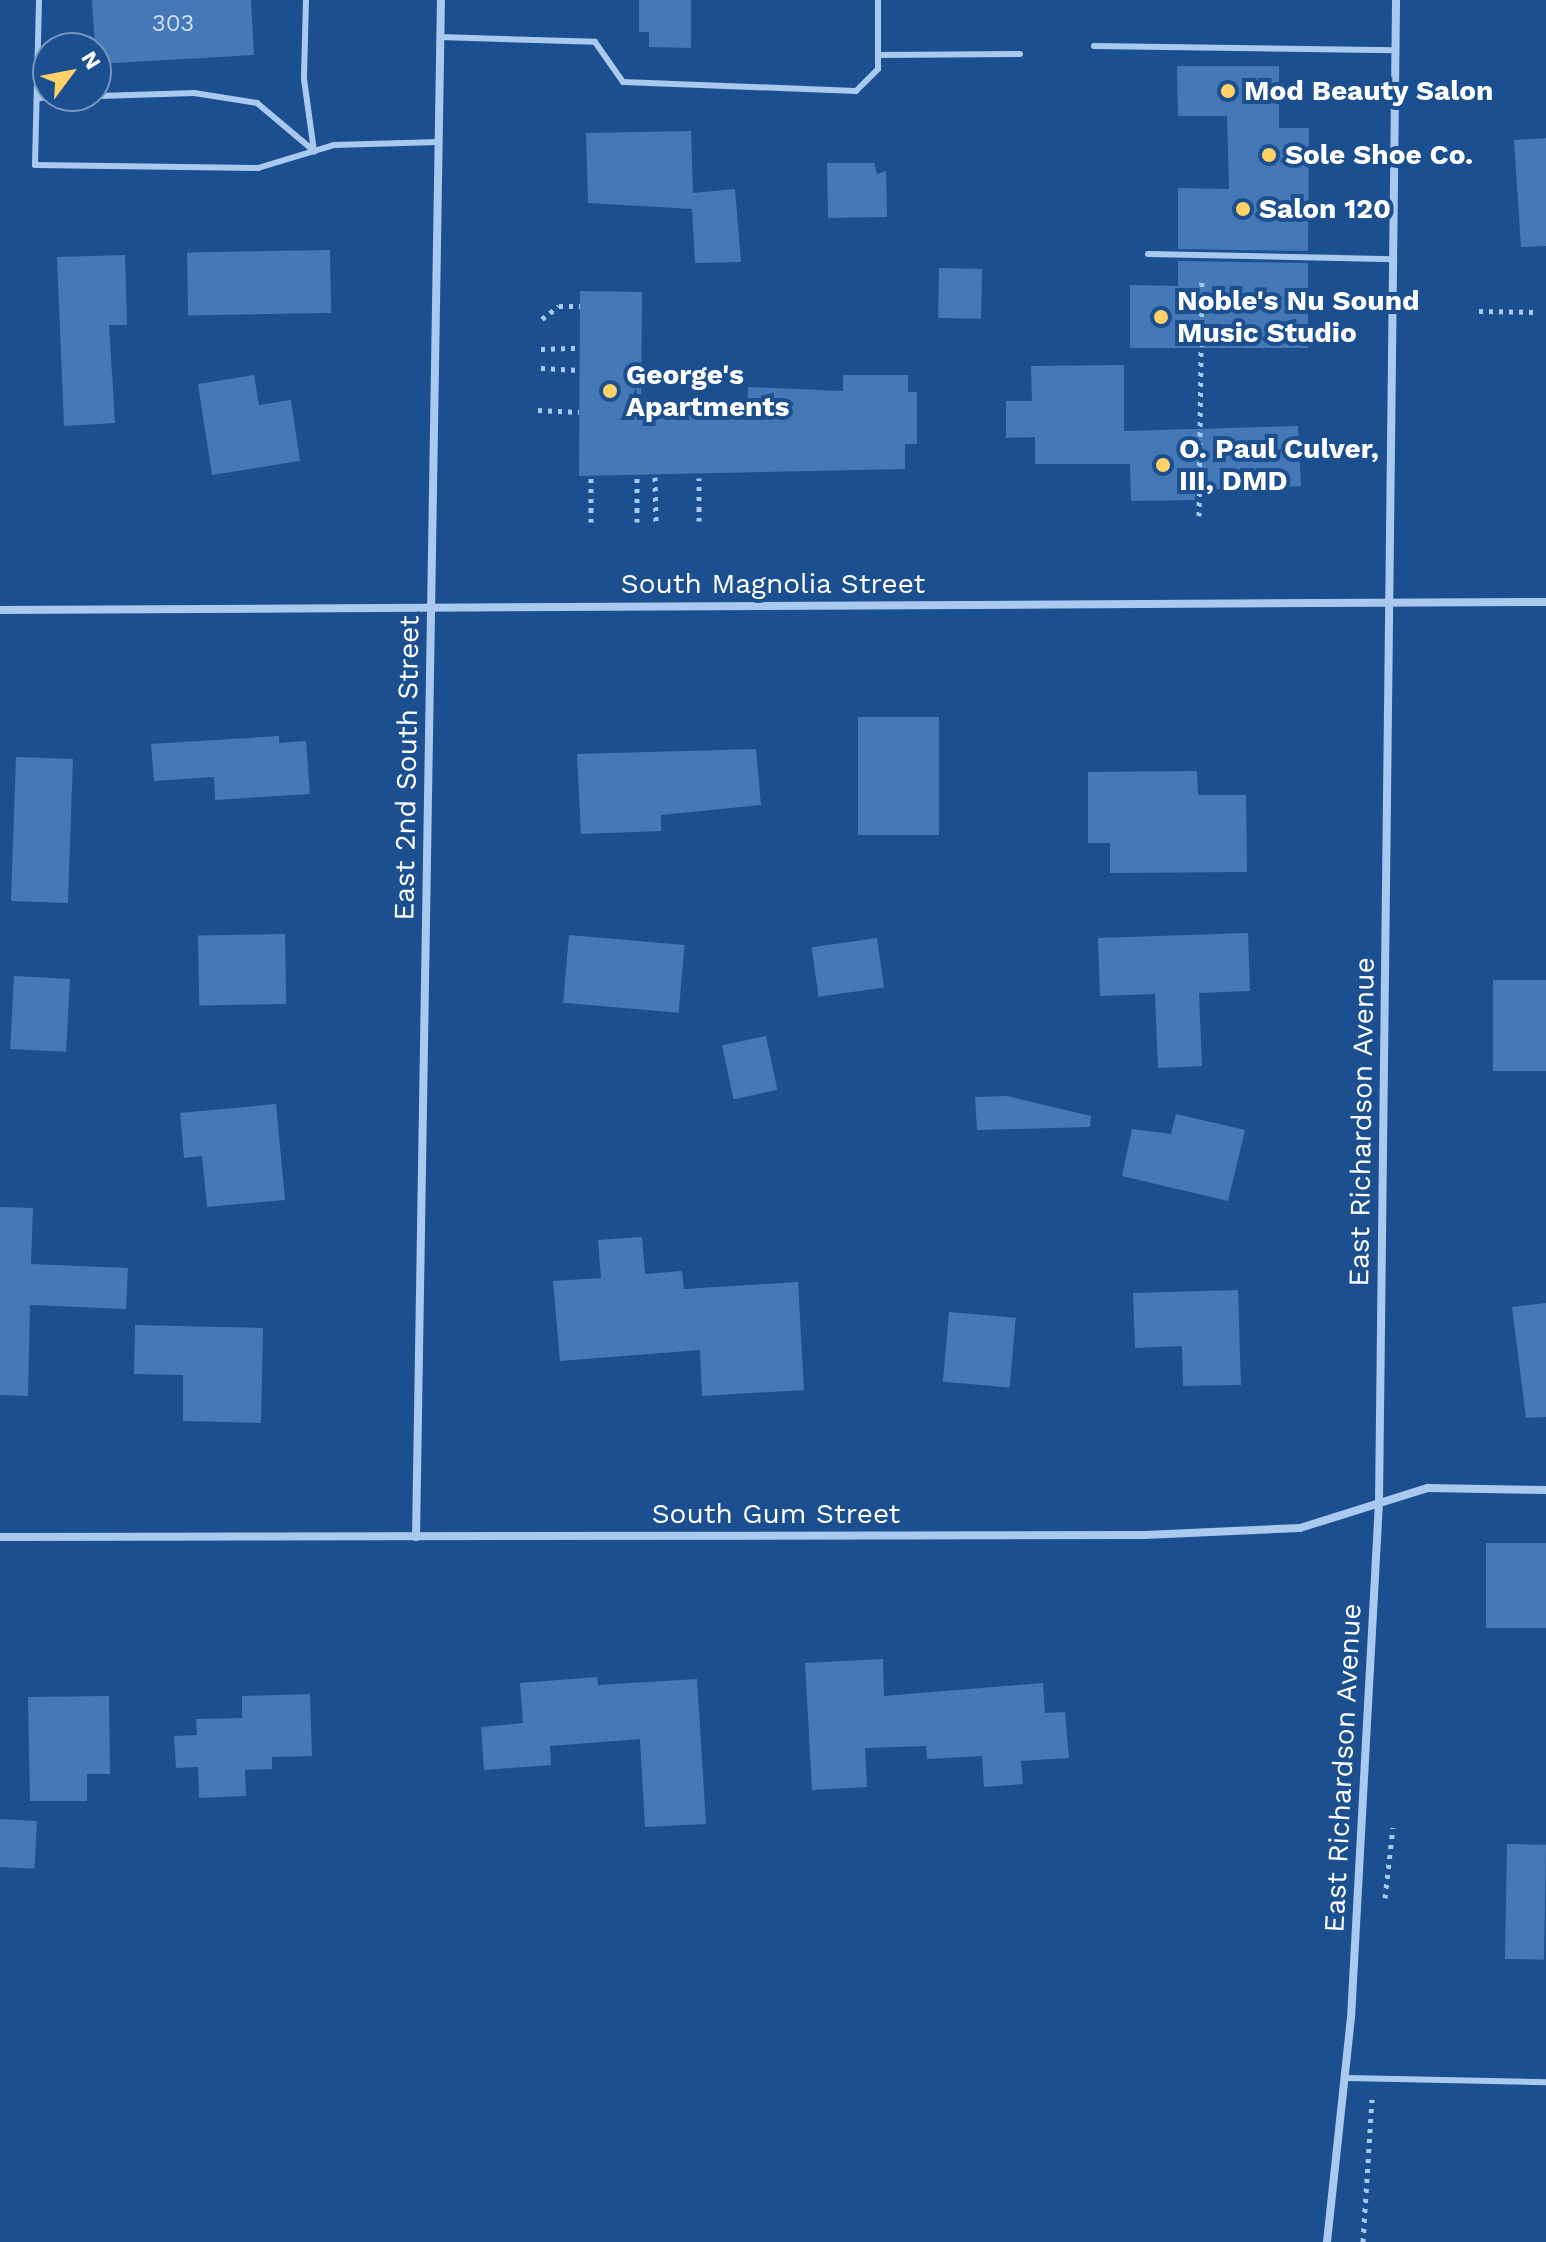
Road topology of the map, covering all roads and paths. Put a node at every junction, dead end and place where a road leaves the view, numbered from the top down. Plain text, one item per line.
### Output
1 (39, 0) edge
2 (306, 0) edge
3 (441, 0) edge
4 (878, 0) edge
5 (1396, 0) edge
6 (38, 32) edge
7 (440, 37) junction
8 (1094, 46) dead end
9 (1395, 50) junction
10 (1020, 54) dead end
11 (878, 55) junction
12 (112, 96) edge
13 (37, 112) edge
14 (439, 142) junction
15 (314, 151) junction
16 (1148, 254) dead end
17 (1202, 255) junction
18 (1394, 259) junction
19 (580, 306) dead end
20 (1479, 311) dead end
21 (1535, 312) dead end
22 (542, 319) dead end
23 (579, 348) dead end
24 (541, 349) dead end
25 (541, 368) dead end
26 (579, 370) dead end
27 (538, 410) dead end
28 (579, 412) dead end
29 (591, 476) dead end
30 (637, 477) dead end
31 (655, 477) dead end
32 (699, 478) dead end
33 (1199, 516) dead end
34 (699, 521) dead end
35 (591, 522) dead end
36 (637, 522) dead end
37 (656, 522) dead end
38 (1391, 602) junction
39 (1546, 602) edge
40 (431, 608) junction
41 (0, 610) edge
42 (1546, 1490) edge
43 (1379, 1503) junction
44 (0, 1537) edge
45 (416, 1537) junction
46 (1347, 2078) junction
47 (1546, 2082) edge
48 (1327, 2242) edge

1 - 6 lane
2 - 15 lane
3 - 7 street, East 2nd South Street
4 - 11 lane
5 - 9 street, East Richardson Avenue
7 - 11 lane
7 - 14 street, East 2nd South Street
8 - 9 lane
9 - 18 street, East Richardson Avenue
10 - 11 lane
12 - 15 lane
13 - 15 lane
14 - 15 lane
14 - 40 street, East 2nd South Street
16 - 17 lane
17 - 18 lane
17 - 33 path
18 - 38 street, East Richardson Avenue
19 - 22 path
20 - 21 path
23 - 24 path
25 - 26 path
27 - 28 path
29 - 35 path
30 - 36 path
31 - 37 path
32 - 34 path
38 - 39 street, South Magnolia Street
38 - 40 street, South Magnolia Street
38 - 43 street, East Richardson Avenue
40 - 41 street, South Magnolia Street
40 - 45 street, East 2nd South Street
42 - 43 street, South Gum Street
43 - 45 street, South Gum Street
43 - 46 street, East Richardson Avenue
44 - 45 street, South Gum Street
46 - 47 lane
46 - 48 street, East Richardson Avenue

